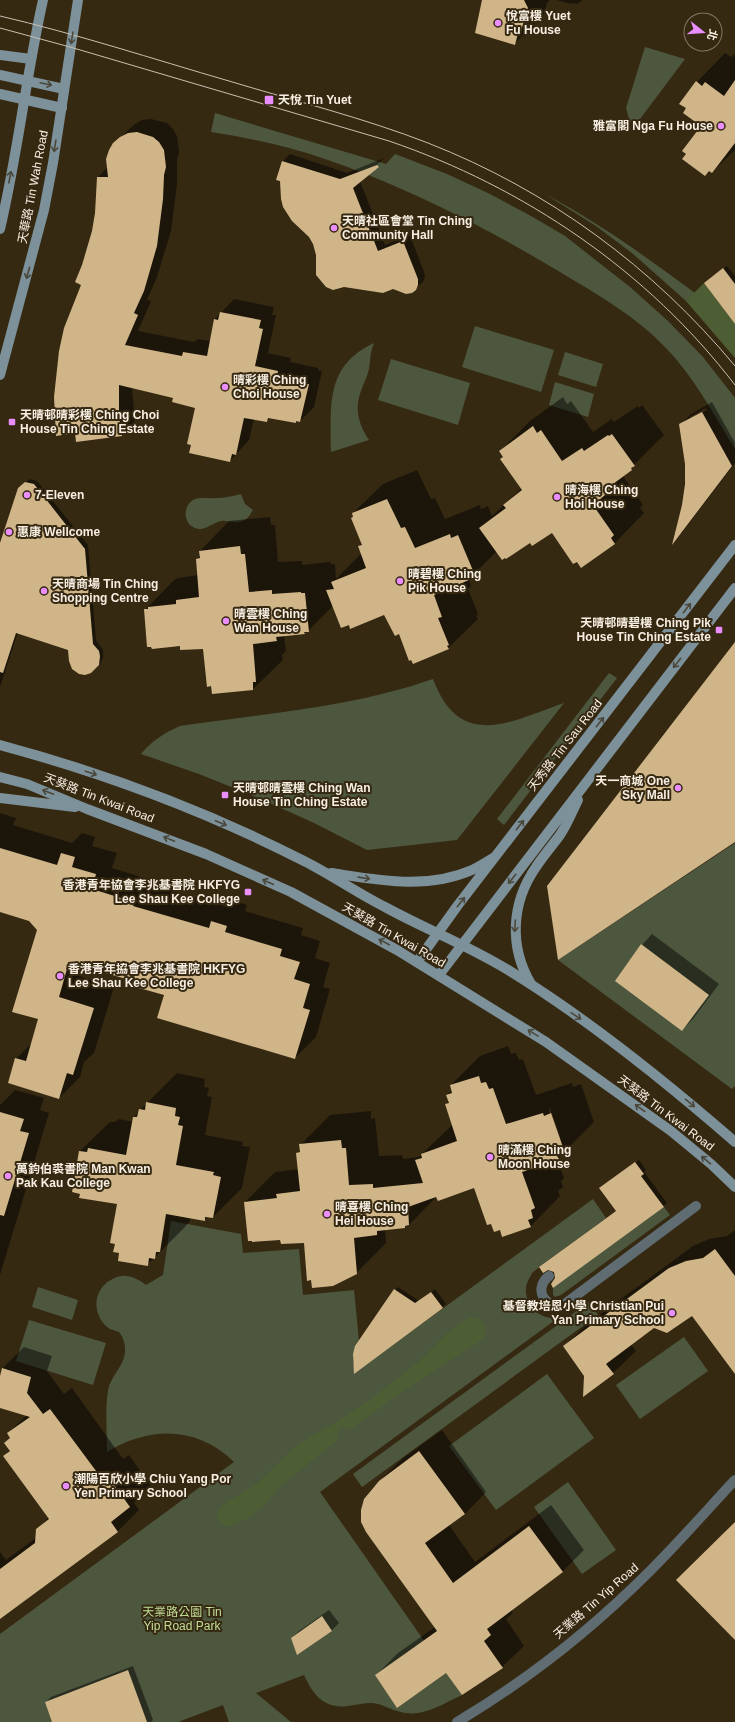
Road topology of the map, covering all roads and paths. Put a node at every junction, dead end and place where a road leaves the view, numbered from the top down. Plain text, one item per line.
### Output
1 (43, 0) edge
2 (78, 0) edge
3 (0, 55) edge
4 (31, 59) junction
5 (0, 75) edge
6 (27, 80) junction
7 (64, 89) junction
8 (0, 94) edge
9 (23, 99) junction
10 (62, 108) junction
11 (0, 229) edge
12 (0, 375) edge
13 (735, 544) edge
14 (735, 588) edge
15 (0, 745) edge
16 (0, 776) edge
17 (588, 780) junction
18 (0, 798) edge
19 (87, 809) junction
20 (497, 856) junction
21 (325, 872) junction
22 (438, 933) junction
23 (462, 944) junction
24 (417, 962) junction
25 (439, 975) junction
26 (532, 986) junction
27 (735, 1142) edge
28 (735, 1187) edge
29 (696, 1206) dead end
30 (549, 1276) dead end
31 (735, 1480) edge
32 (456, 1722) edge

1 - 4 street, 天華路 Tin Wah Road
2 -> 7 street, 天華路 Tin Wah Road
3 - 4 street
4 - 6 street, 天華路 Tin Wah Road
5 - 6 street
6 -> 7 street
6 - 9 street, 天華路 Tin Wah Road
7 - 10 street, 天華路 Tin Wah Road
8 - 9 street
9 - 10 street
11 -> 9 street, 天華路 Tin Wah Road
10 -> 12 street, 天華路 Tin Wah Road
20 -> 13 street, 天秀路 Tin Sau Road
14 -> 17 street
15 -> 21 street, 天葵路 Tin Kwai Road
19 -> 16 street, 天葵路 Tin Kwai Road
17 -> 23 street
17 -> 26 street
18 - 19 street
24 -> 19 street, 天葵路 Tin Kwai Road
21 -> 20 street
22 -> 20 street, 天秀路 Tin Sau Road
21 - 22 street, 天葵路 Tin Kwai Road
22 - 23 street, 天葵路 Tin Kwai Road
22 - 24 street, 天秀路 Tin Sau Road
23 - 25 street
23 - 26 street, 天葵路 Tin Kwai Road
24 - 25 street, 天葵路 Tin Kwai Road
28 -> 25 street, 天葵路 Tin Kwai Road
26 -> 27 street, 天葵路 Tin Kwai Road
29 - 30 street
31 - 32 street, 天業路 Tin Yip Road

